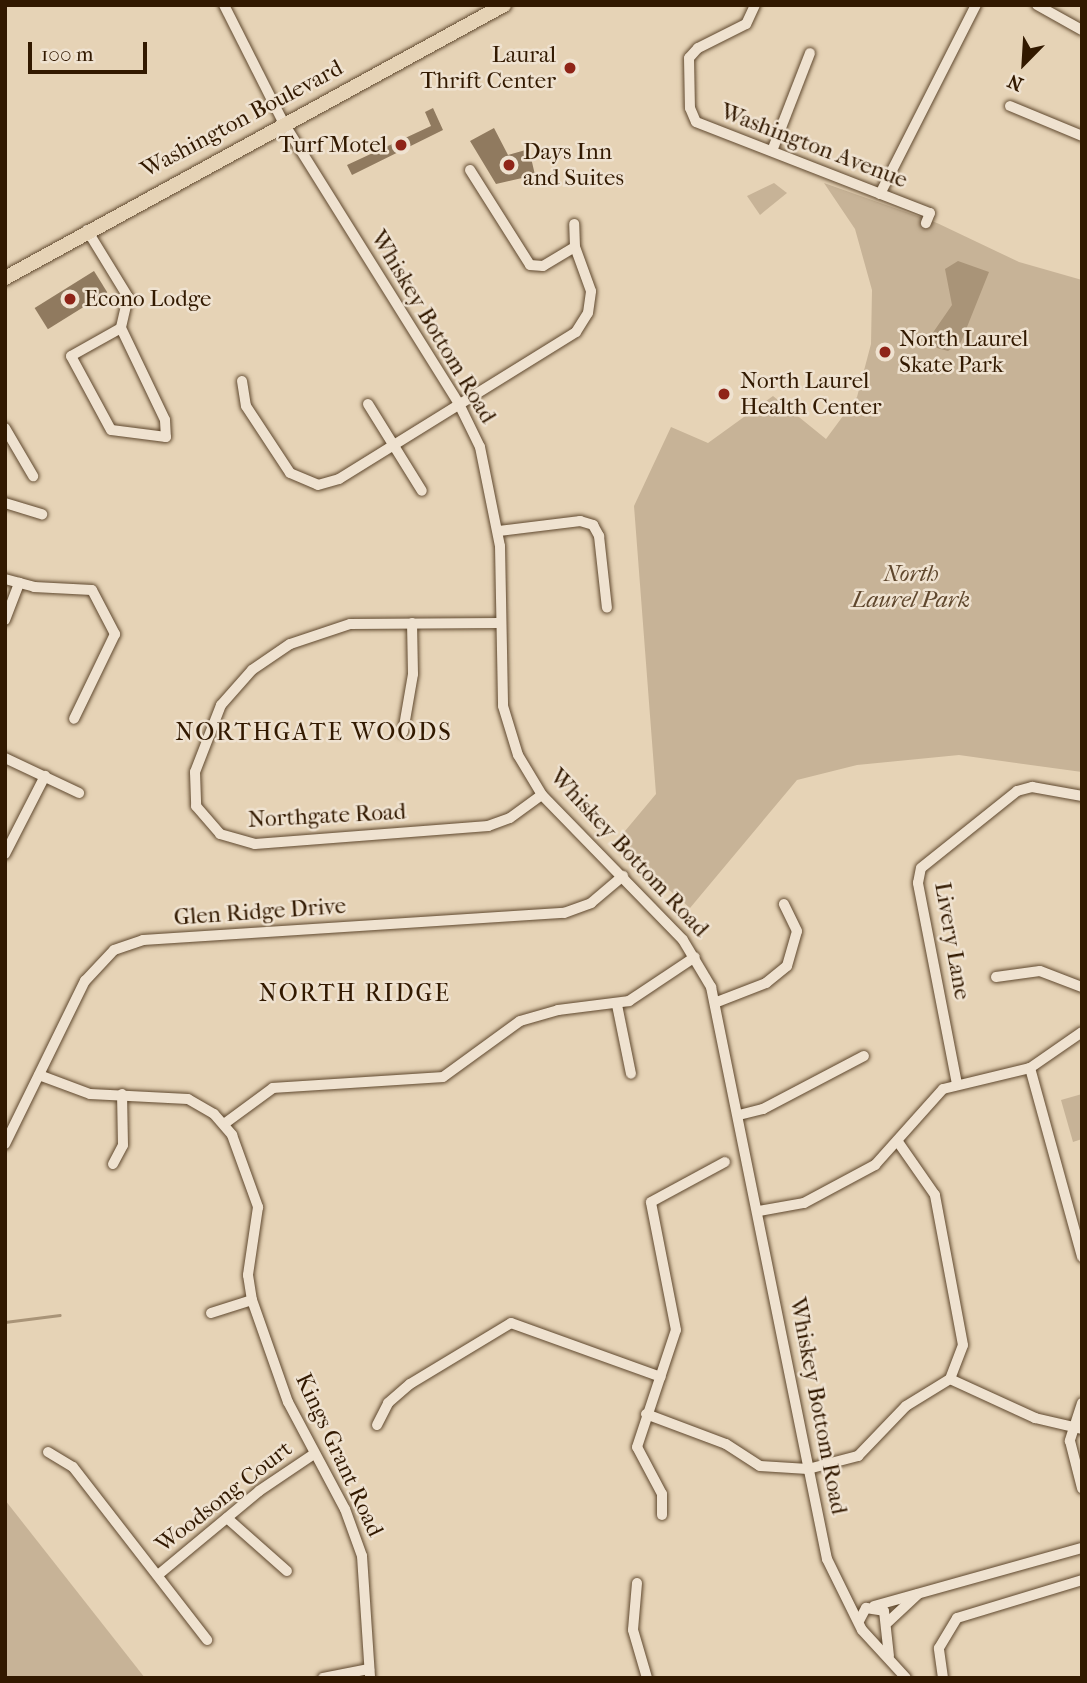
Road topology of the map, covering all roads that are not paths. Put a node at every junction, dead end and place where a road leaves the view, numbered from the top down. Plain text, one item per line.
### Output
1 (224, 5) edge
2 (504, 5) edge
3 (755, 5) edge
4 (976, 5) edge
5 (1037, 5) edge
6 (1082, 30) edge
7 (810, 53) dead end
8 (1010, 106) dead end
9 (283, 122) junction
10 (1082, 136) edge
11 (772, 151) junction
12 (470, 170) dead end
13 (880, 194) junction
14 (574, 223) dead end
15 (926, 223) dead end
16 (87, 230) junction
17 (575, 247) junction
18 (5, 278) edge
19 (121, 328) junction
20 (242, 381) dead end
21 (368, 404) dead end
22 (459, 404) junction
23 (5, 428) edge
24 (393, 445) junction
25 (33, 476) dead end
26 (422, 491) dead end
27 (5, 503) edge
28 (42, 514) dead end
29 (499, 531) junction
30 (5, 579) edge
31 (19, 583) junction
32 (607, 608) dead end
33 (5, 620) edge
34 (412, 622) junction
35 (500, 623) junction
36 (74, 719) dead end
37 (403, 732) dead end
38 (5, 758) edge
39 (45, 776) junction
40 (79, 793) dead end
41 (542, 795) junction
42 (1082, 796) edge
43 (5, 854) edge
44 (623, 876) junction
45 (784, 904) dead end
46 (695, 957) junction
47 (996, 978) dead end
48 (1082, 988) edge
49 (717, 1002) junction
50 (617, 1005) junction
51 (1082, 1032) edge
52 (864, 1056) dead end
53 (1030, 1068) junction
54 (631, 1074) dead end
55 (39, 1075) junction
56 (957, 1084) junction
57 (122, 1094) junction
58 (739, 1115) junction
59 (224, 1124) junction
60 (898, 1142) junction
61 (5, 1144) edge
62 (725, 1162) dead end
63 (113, 1164) dead end
64 (759, 1211) junction
65 (1082, 1256) edge
66 (252, 1300) junction
67 (211, 1313) dead end
68 (661, 1377) junction
69 (950, 1379) junction
70 (1082, 1403) edge
71 (646, 1414) junction
72 (377, 1425) dead end
73 (1077, 1429) edge
74 (48, 1452) dead end
75 (314, 1454) junction
76 (808, 1469) junction
77 (1082, 1488) edge
78 (662, 1515) dead end
79 (227, 1518) junction
80 (1082, 1548) edge
81 (287, 1571) dead end
82 (158, 1575) junction
83 (835, 1580) junction
84 (1082, 1580) edge
85 (637, 1583) dead end
86 (921, 1592) junction
87 (872, 1606) junction
88 (859, 1621) junction
89 (887, 1625) junction
90 (867, 1633) junction
91 (207, 1640) dead end
92 (890, 1659) junction
93 (370, 1673) edge
94 (323, 1678) edge
95 (648, 1678) edge
96 (906, 1678) edge
97 (943, 1678) edge

1 - 9 street, Whiskey Bottom Road
2 - 9 main road, Washington Boulevard
3 - 11 street, Washington Avenue
4 - 13 street
5 - 6 street
7 - 11 street
8 - 10 street
9 - 16 main road, Washington Boulevard
9 - 22 street, Whiskey Bottom Road
11 - 13 street, Washington Avenue
12 - 17 street
13 - 15 street, Washington Avenue
14 - 17 street
16 - 18 main road, Washington Boulevard
16 - 19 street
17 - 22 street
19 - 19 street
20 - 24 street
21 - 24 street
22 - 24 street
22 - 29 street, Whiskey Bottom Road
23 - 25 street
24 - 26 street
27 - 28 street
29 - 32 street
29 - 35 street, Whiskey Bottom Road
30 - 31 street
31 - 33 street
31 - 36 street
34 - 35 street, Northgate Road
34 - 37 street
34 - 41 street, Northgate Road
35 - 41 street, Whiskey Bottom Road
38 - 39 street
39 - 40 street
39 - 43 street
41 - 44 street, Whiskey Bottom Road
42 - 56 street, Livery Lane
44 - 46 street, Whiskey Bottom Road
44 - 55 street, Glen Ridge Drive
45 - 49 street
46 - 49 street, Whiskey Bottom Road
46 - 50 street
47 - 48 street
49 - 58 street, Whiskey Bottom Road
50 - 54 street
50 - 59 street
51 - 53 street
52 - 58 street
53 - 56 street
53 - 65 street
55 - 57 street, Kings Grant Road
55 - 61 street, Glen Ridge Drive
56 - 60 street
57 - 59 street, Kings Grant Road
57 - 63 street
58 - 64 street, Whiskey Bottom Road
59 - 66 street, Kings Grant Road
60 - 64 street
60 - 69 street
62 - 68 street
64 - 76 street, Whiskey Bottom Road
66 - 67 street
66 - 75 street, Kings Grant Road
68 - 71 street
68 - 72 street
69 - 73 street
69 - 76 street
70 - 73 street
71 - 76 street
71 - 78 street
73 - 77 street
74 - 82 street
75 - 79 street, Woodsong Court
75 - 93 street, Kings Grant Road
76 - 83 street, Whiskey Bottom Road
79 - 81 street
79 - 82 street, Woodsong Court
80 - 86 street
82 - 91 street, Woodsong Court
83 - 87 street
83 - 88 street, Whiskey Bottom Road
84 - 97 street
85 - 95 street
86 - 87 street
86 - 89 street
87 - 88 street
87 - 89 street
88 - 90 street, Whiskey Bottom Road
89 - 90 street
89 - 92 street
90 - 92 street
92 - 96 street
93 - 94 street

